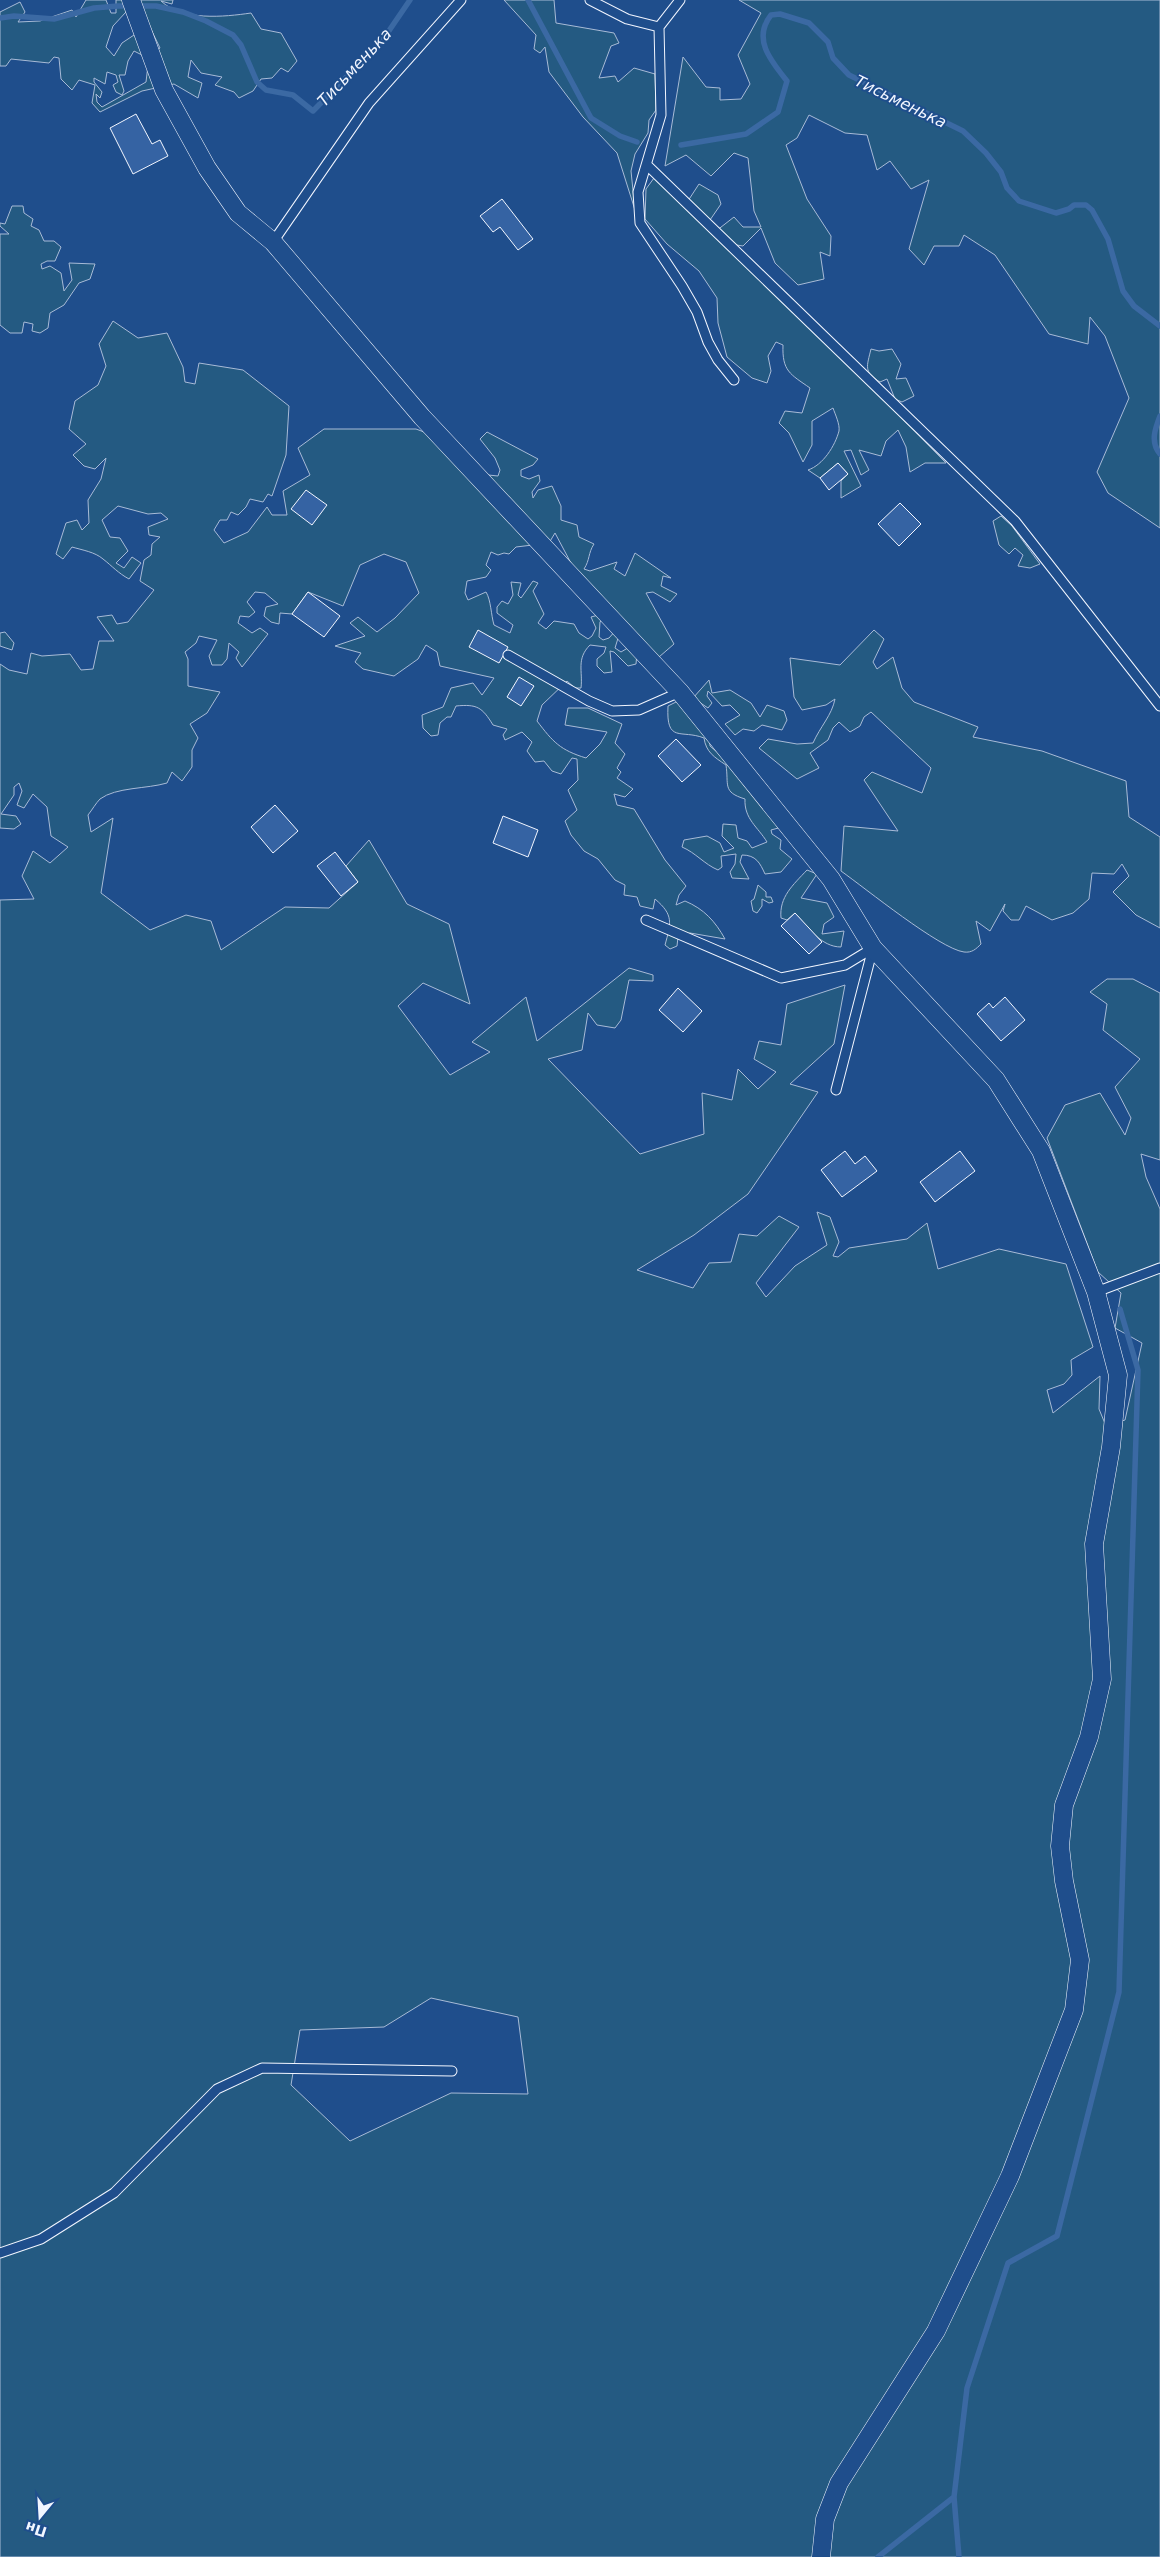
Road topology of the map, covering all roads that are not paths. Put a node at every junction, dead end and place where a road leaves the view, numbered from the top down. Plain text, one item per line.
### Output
1 (131, 0) edge
2 (461, 0) edge
3 (590, 0) edge
4 (680, 0) edge
5 (659, 27) junction
6 (647, 164) junction
7 (273, 242) junction
8 (734, 380) dead end
9 (508, 655) dead end
10 (680, 692) junction
11 (1160, 706) edge
12 (646, 920) dead end
13 (873, 948) junction
14 (836, 1090) dead end
15 (1160, 1268) edge
16 (1096, 1292) junction
17 (452, 2071) dead end
18 (0, 2253) edge
19 (822, 2557) edge

1 - 7 street
2 - 7 lane
3 - 5 lane
4 - 5 lane
5 - 6 lane
6 - 8 lane
6 - 11 lane
7 - 10 street
9 - 10 lane
10 - 13 street
12 - 13 lane
13 - 14 lane
13 - 16 street
15 - 16 lane
16 - 19 street
17 - 18 lane

